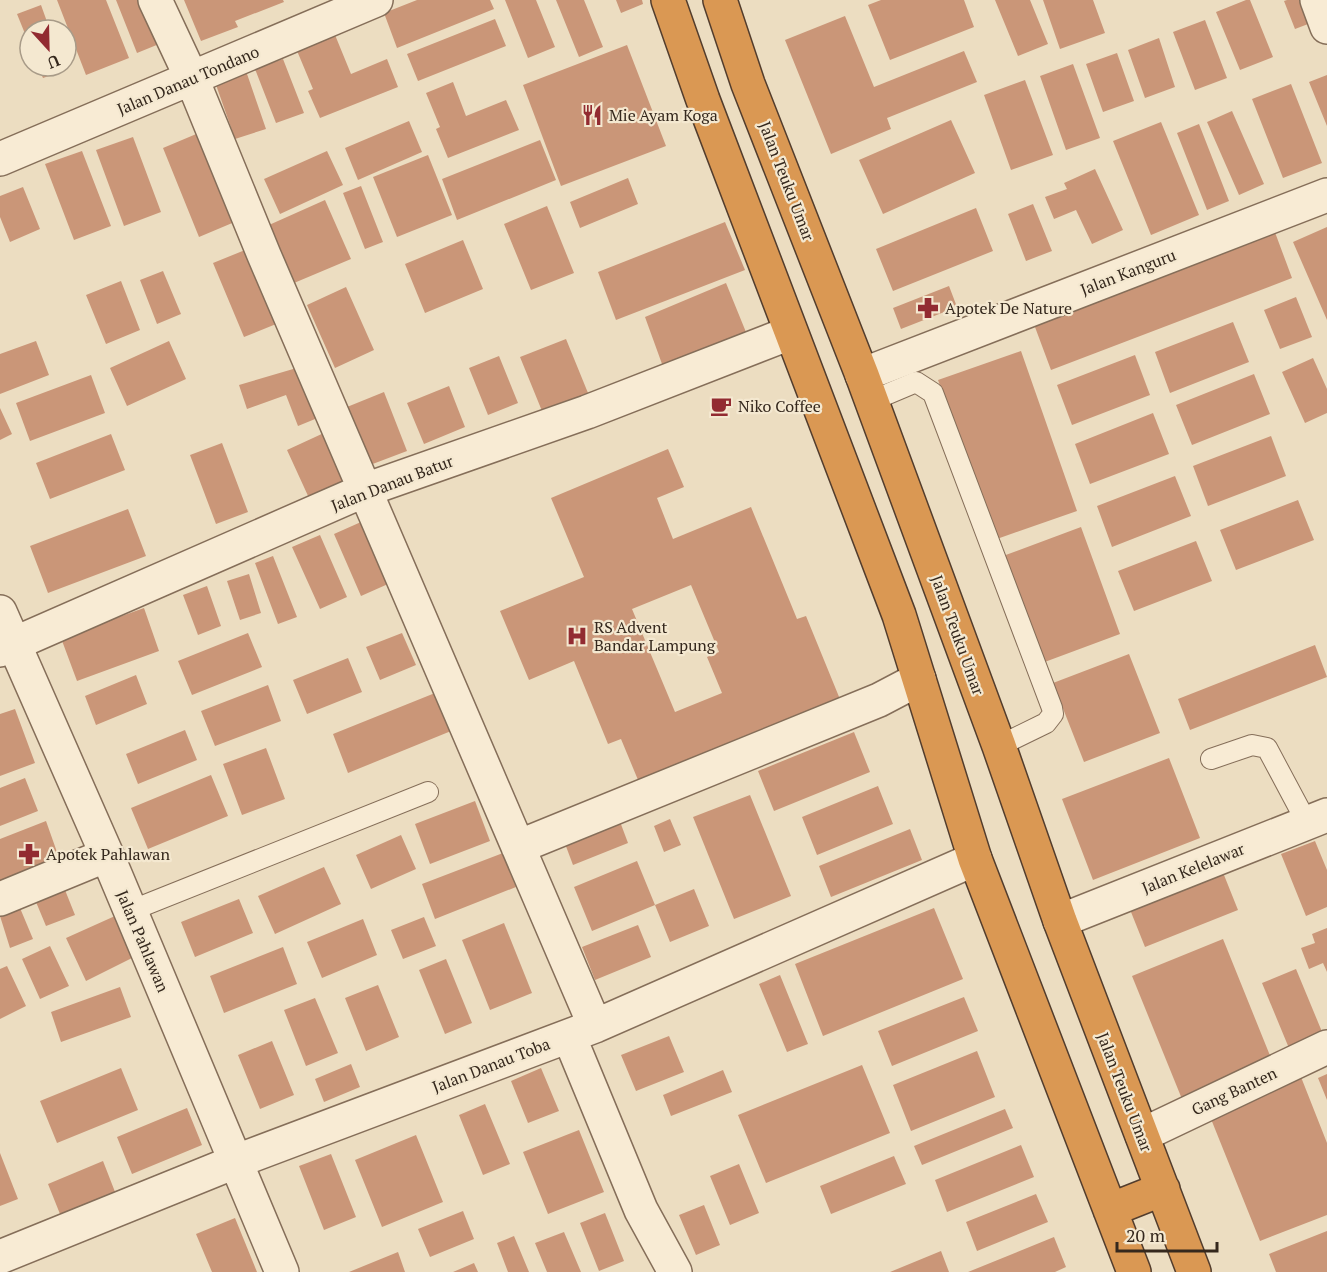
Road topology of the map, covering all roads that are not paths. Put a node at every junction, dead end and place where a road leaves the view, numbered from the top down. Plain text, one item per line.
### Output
1 (155, 0) edge
2 (376, 0) edge
3 (668, 0) edge
4 (720, 0) edge
5 (1317, 0) edge
6 (1327, 27) edge
7 (192, 79) junction
8 (748, 84) junction
9 (703, 100) junction
10 (0, 159) edge
11 (780, 161) junction
12 (735, 179) junction
13 (1327, 195) edge
14 (790, 333) junction
15 (867, 388) junction
16 (365, 490) junction
17 (0, 612) edge
18 (7, 647) edge
19 (919, 679) junction
20 (999, 746) junction
21 (1211, 759) dead end
22 (428, 792) dead end
23 (1317, 819) edge
24 (518, 847) junction
25 (107, 855) junction
26 (975, 859) junction
27 (0, 899) edge
28 (130, 911) junction
29 (1060, 921) junction
30 (582, 1031) junction
31 (1327, 1047) edge
32 (1142, 1136) junction
33 (237, 1161) junction
34 (1163, 1189) junction
35 (1110, 1210) junction
36 (0, 1257) edge
37 (37, 1258) edge
38 (282, 1272) edge
39 (675, 1272) edge
40 (1134, 1272) edge
41 (1194, 1272) edge

1 - 7 street
2 - 7 street, Jalan Danau Tondano
3 - 9 highway
4 - 8 highway, Jalan Teuku Umar
5 - 6 street
7 - 10 street, Jalan Danau Tondano
7 - 16 street
8 - 9 highway
8 - 11 highway, Jalan Teuku Umar
9 - 12 highway
11 - 12 highway
11 - 15 highway, Jalan Teuku Umar
12 - 14 highway
13 - 15 street, Jalan Kanguru
14 - 16 street, Jalan Danau Batur
14 - 19 highway
15 - 20 highway, Jalan Teuku Umar
15 - 20 lane
16 - 18 street, Jalan Danau Batur
16 - 24 street
17 - 18 street, Jalan Pahlawan
18 - 25 street, Jalan Pahlawan
19 - 24 street
19 - 26 highway
20 - 29 highway, Jalan Teuku Umar
21 - 23 lane
22 - 28 lane
23 - 29 street, Jalan Kelelawar
24 - 30 street
25 - 27 street
25 - 28 street, Jalan Pahlawan
26 - 30 street, Jalan Danau Toba
26 - 35 highway
28 - 33 street, Jalan Pahlawan
29 - 32 highway, Jalan Teuku Umar
30 - 33 street, Jalan Danau Toba
30 - 39 street
31 - 32 street, Gang Banten
32 - 34 highway, Jalan Teuku Umar
33 - 37 street, Jalan Danau Toba
33 - 38 street, Jalan Pahlawan
34 - 35 highway
34 - 41 highway, Jalan Teuku Umar
35 - 40 highway
36 - 37 street, Jalan Danau Toba

